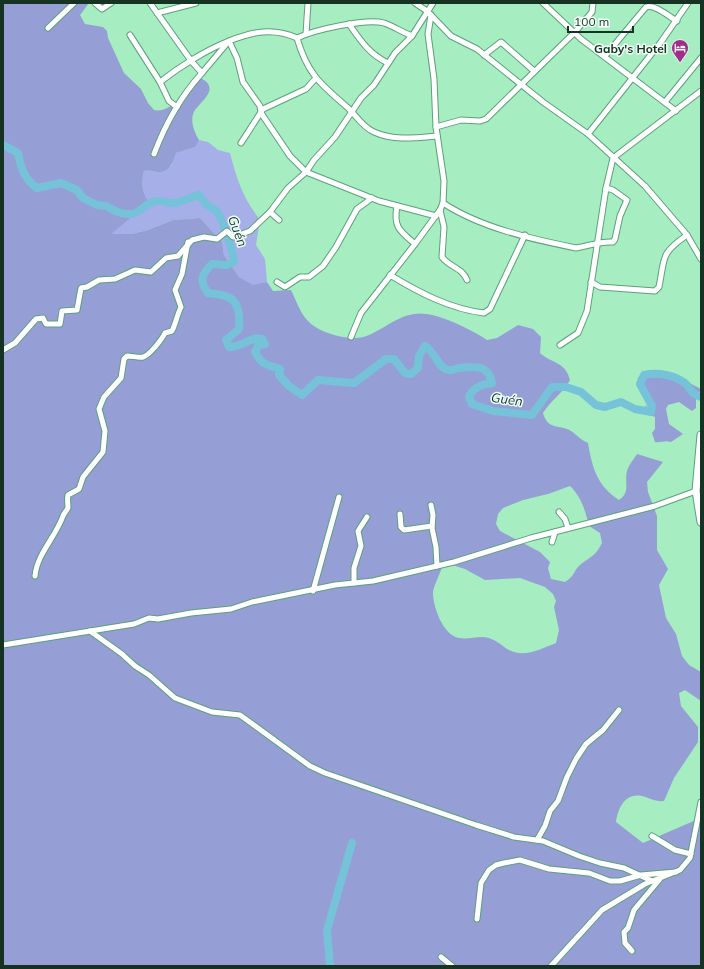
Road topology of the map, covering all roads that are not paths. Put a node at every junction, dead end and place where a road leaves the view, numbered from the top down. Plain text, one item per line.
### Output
1 (74, 3) edge
2 (95, 3) edge
3 (111, 3) edge
4 (150, 3) edge
5 (196, 3) edge
6 (308, 3) edge
7 (415, 3) edge
8 (433, 3) edge
9 (543, 3) edge
10 (593, 3) edge
11 (688, 3) edge
12 (649, 4) edge
13 (156, 13) junction
14 (429, 13) junction
15 (677, 21) junction
16 (349, 24) junction
17 (48, 28) dead end
18 (575, 32) junction
19 (306, 34) junction
20 (130, 35) dead end
21 (412, 36) junction
22 (297, 38) junction
23 (229, 41) junction
24 (484, 55) junction
25 (605, 56) junction
26 (701, 58) edge
27 (192, 62) junction
28 (388, 63) junction
29 (534, 72) junction
30 (202, 73) junction
31 (633, 77) junction
32 (316, 78) junction
33 (160, 82) junction
34 (522, 84) junction
35 (701, 91) edge
36 (665, 102) junction
37 (177, 107) junction
38 (676, 111) junction
39 (351, 112) junction
40 (260, 113) junction
41 (436, 127) junction
42 (588, 134) junction
43 (437, 136) junction
44 (241, 143) dead end
45 (154, 154) dead end
46 (613, 158) junction
47 (306, 172) junction
48 (606, 188) junction
49 (372, 198) junction
50 (443, 203) junction
51 (397, 206) junction
52 (440, 210) junction
53 (270, 212) junction
54 (436, 216) junction
55 (279, 220) dead end
56 (525, 235) junction
57 (688, 236) junction
58 (188, 242) junction
59 (597, 243) junction
60 (415, 244) junction
61 (701, 259) edge
62 (390, 275) junction
63 (467, 280) dead end
64 (278, 282) dead end
65 (591, 282) junction
66 (351, 337) dead end
67 (560, 345) dead end
68 (3, 350) edge
69 (701, 435) edge
70 (696, 491) junction
71 (339, 497) dead end
72 (431, 505) dead end
73 (559, 512) dead end
74 (400, 514) dead end
75 (366, 517) dead end
76 (701, 522) edge
77 (432, 526) junction
78 (568, 528) junction
79 (555, 532) junction
80 (552, 542) dead end
81 (436, 566) junction
82 (35, 576) dead end
83 (354, 583) junction
84 (313, 591) junction
85 (90, 631) junction
86 (3, 645) edge
87 (619, 710) dead end
88 (701, 802) edge
89 (652, 836) dead end
90 (537, 840) junction
91 (691, 854) junction
92 (676, 872) junction
93 (641, 874) junction
94 (660, 878) junction
95 (652, 881) junction
96 (477, 919) dead end
97 (632, 951) dead end
98 (441, 958) dead end
99 (452, 966) edge
100 (551, 966) edge

1 - 17 street
2 - 3 street
4 - 13 street
5 - 13 street
6 - 19 street
7 - 14 street
8 - 14 street
9 - 18 street
10 - 18 street
11 - 15 street
12 - 15 street
12 - 25 street
13 - 27 street
14 - 21 street
14 - 24 street
14 - 41 street
15 - 31 street
16 - 19 street
16 - 21 street
16 - 28 street
18 - 25 street
18 - 29 street
19 - 22 street
20 - 33 street
21 - 28 street
22 - 23 street
22 - 32 street
23 - 27 street
23 - 30 street
23 - 40 street
24 - 29 street
24 - 34 street
25 - 31 street
26 - 36 street
27 - 30 street
27 - 33 street
28 - 39 street
29 - 34 street
30 - 37 street
31 - 36 street
31 - 42 street
32 - 39 street
32 - 40 street
33 - 37 street
34 - 41 street
34 - 42 street
35 - 38 street
36 - 38 street
37 - 45 street
38 - 46 street
39 - 43 street
39 - 47 street
40 - 44 street
40 - 47 street
41 - 43 street
42 - 46 street
43 - 50 street
46 - 48 street
46 - 57 street
47 - 49 street
47 - 53 street
48 - 59 street
48 - 59 street
49 - 51 street
49 - 64 street
50 - 52 street
50 - 56 street
51 - 54 street
51 - 60 street
52 - 54 street
52 - 63 street
53 - 55 street
53 - 58 street
54 - 60 street
56 - 59 street
56 - 62 street
57 - 61 street
57 - 65 street
58 - 68 street
58 - 82 street
59 - 65 street
60 - 62 street
62 - 66 street
65 - 67 street
69 - 70 main road
70 - 76 main road
70 - 78 street
71 - 84 street
72 - 77 street
73 - 78 street
74 - 77 street
75 - 83 street
77 - 81 street
78 - 79 street
79 - 80 street
79 - 81 street
81 - 83 street
83 - 84 street
84 - 85 street
85 - 86 street
85 - 90 street
87 - 90 street
88 - 91 street
89 - 91 street
90 - 93 street
91 - 92 street
92 - 93 street
92 - 94 street
93 - 95 street
93 - 96 street
94 - 95 street
94 - 97 street
95 - 100 street
98 - 99 street

